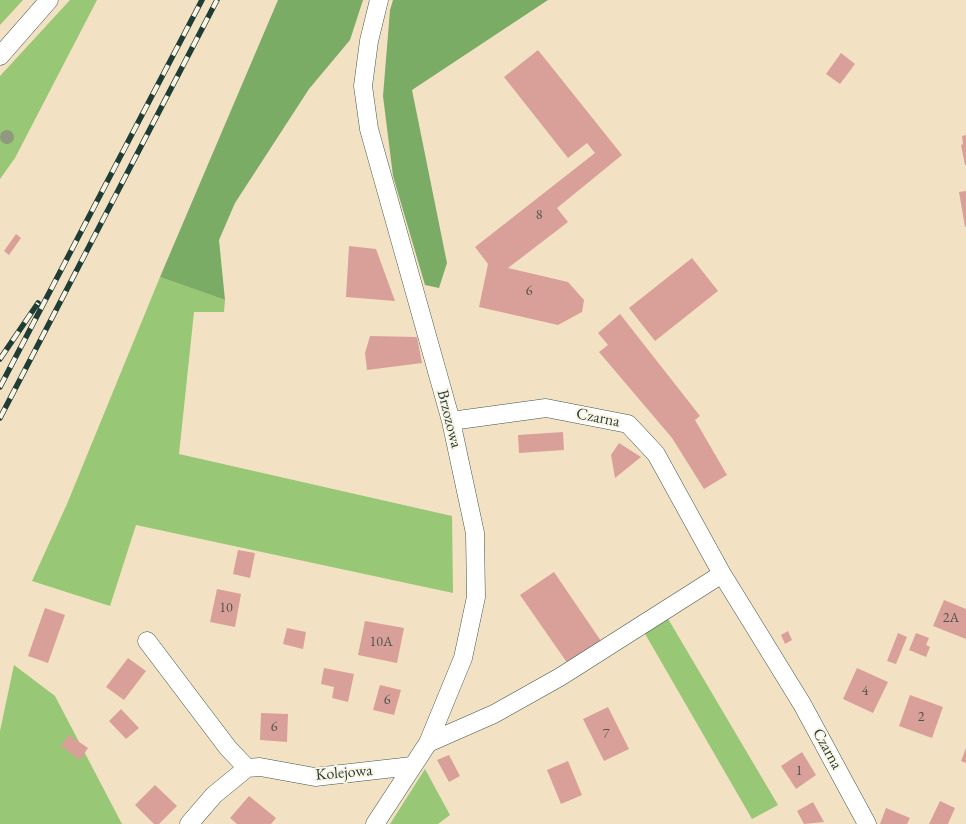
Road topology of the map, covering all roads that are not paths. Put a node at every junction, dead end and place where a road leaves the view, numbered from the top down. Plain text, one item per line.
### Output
1 (49, 0) edge
2 (379, 0) edge
3 (0, 56) edge
4 (451, 421) junction
5 (722, 574) junction
6 (147, 641) dead end
7 (428, 743) junction
8 (412, 766) junction
9 (247, 768) junction
10 (189, 824) edge
11 (375, 824) edge
12 (867, 824) edge

1 - 3 street
2 - 4 street, Brzozowa
4 - 5 street, Czarna
4 - 7 street, Brzozowa
5 - 7 street
5 - 12 street, Czarna
6 - 9 street
7 - 8 street, Brzozowa
8 - 9 street, Kolejowa
8 - 11 street, Brzozowa
9 - 10 street

